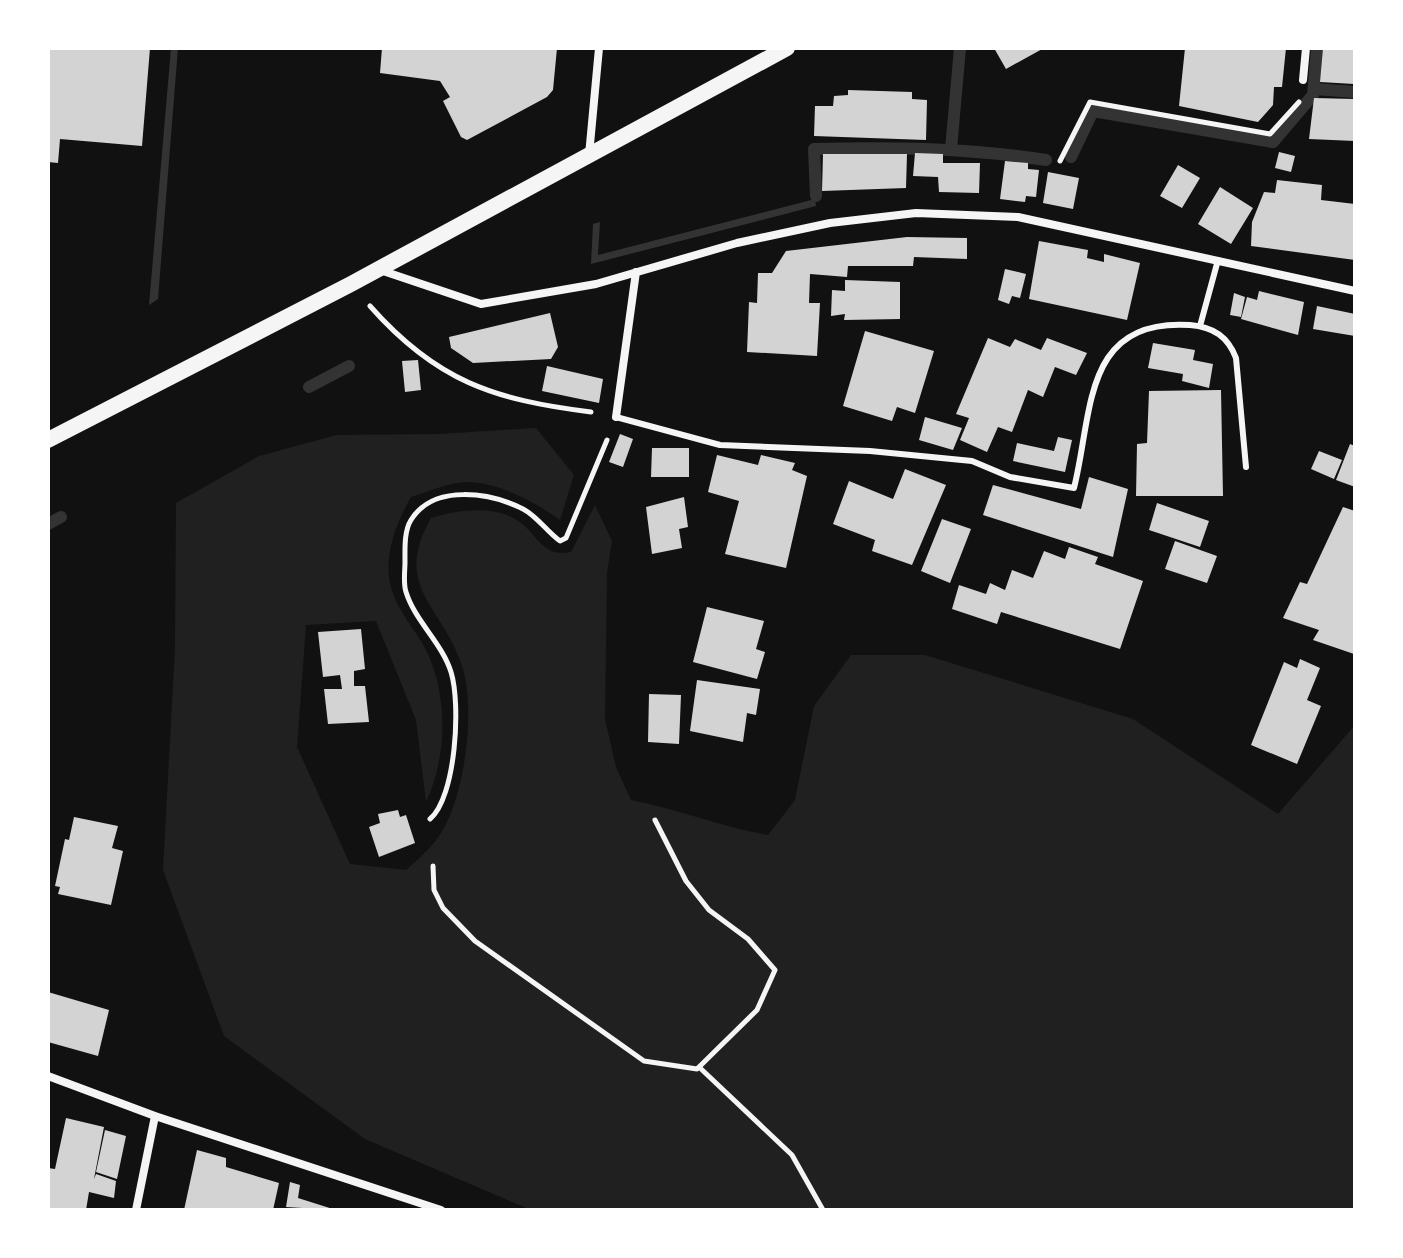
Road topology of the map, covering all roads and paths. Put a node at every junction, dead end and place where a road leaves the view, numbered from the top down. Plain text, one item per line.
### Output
1 (599, 48) edge
2 (787, 48) edge
3 (1306, 48) edge
4 (1303, 80) joint
5 (589, 155) junction
6 (1060, 161) dead end
7 (1218, 259) junction
8 (377, 269) junction
9 (636, 272) junction
10 (351, 284) junction
11 (1355, 291) edge
12 (1200, 326) junction
13 (616, 417) junction
14 (48, 440) edge
15 (1246, 467) dead end
16 (430, 819) dead end
17 (655, 820) dead end
18 (433, 866) dead end
19 (699, 1067) junction
20 (48, 1076) edge
21 (155, 1116) junction
22 (423, 1207) edge
23 (136, 1210) edge
24 (441, 1210) edge
25 (823, 1210) edge

1 - 5 street
2 - 5 main road
3 - 4 street
4 - 6 path
5 - 8 main road
7 - 9 street
7 - 11 street
7 - 12 lane
8 - 9 street
8 - 10 main road
9 - 13 street
10 - 13 path
10 - 14 main road
12 - 13 lane
12 - 15 lane
13 - 16 path
17 - 19 path
18 - 19 path
19 - 25 path
20 - 21 street
21 - 22 street
21 - 23 street
22 - 24 street

